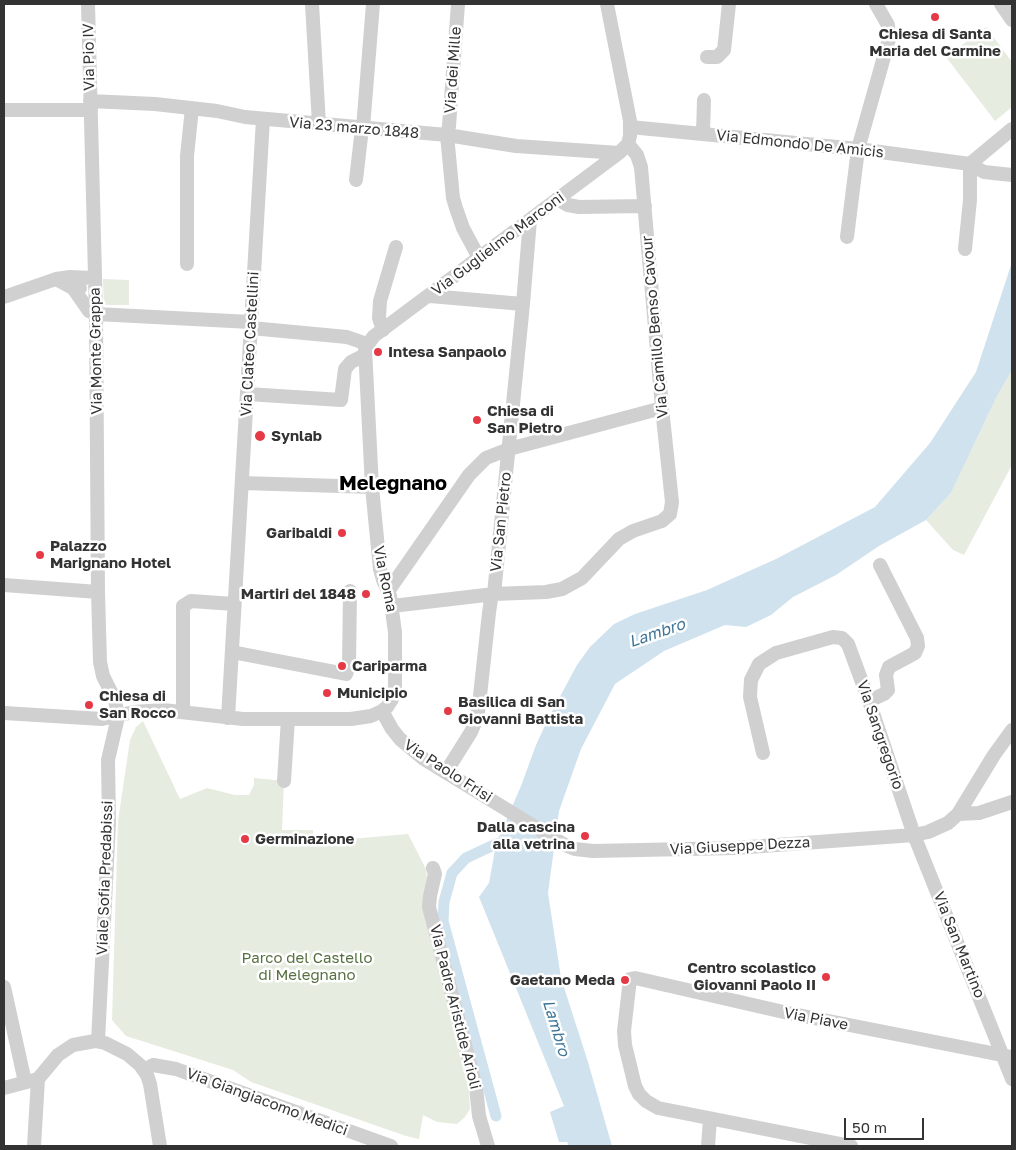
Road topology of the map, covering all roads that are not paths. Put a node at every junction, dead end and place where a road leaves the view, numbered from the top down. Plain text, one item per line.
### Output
1 (88, 4) edge
2 (312, 4) edge
3 (373, 4) edge
4 (458, 4) edge
5 (608, 4) edge
6 (729, 4) edge
7 (876, 4) edge
8 (1001, 4) edge
9 (1012, 20) edge
10 (707, 57) dead end
11 (704, 100) dead end
12 (90, 106) junction
13 (192, 108) junction
14 (4, 110) edge
15 (263, 120) junction
16 (319, 124) junction
17 (630, 127) junction
18 (362, 128) junction
19 (1012, 129) edge
20 (703, 133) junction
21 (447, 136) junction
22 (623, 148) junction
23 (858, 149) junction
24 (970, 164) junction
25 (1012, 175) edge
26 (356, 180) dead end
27 (557, 199) junction
28 (645, 206) junction
29 (530, 220) junction
30 (847, 237) dead end
31 (396, 247) dead end
32 (965, 249) dead end
33 (479, 258) junction
34 (187, 264) dead end
35 (94, 278) junction
36 (56, 279) junction
37 (73, 288) junction
38 (430, 296) junction
39 (4, 297) edge
40 (523, 304) junction
41 (96, 314) junction
42 (251, 325) junction
43 (382, 330) junction
44 (366, 349) junction
45 (247, 394) junction
46 (662, 408) junction
47 (509, 449) junction
48 (242, 482) junction
49 (372, 487) junction
50 (880, 565) dead end
51 (4, 585) edge
52 (388, 590) junction
53 (350, 591) dead end
54 (98, 592) junction
55 (494, 594) junction
56 (234, 604) junction
57 (392, 606) junction
58 (232, 652) junction
59 (869, 701) junction
60 (382, 711) junction
61 (182, 712) junction
62 (4, 713) edge
63 (118, 716) junction
64 (228, 718) junction
65 (288, 719) junction
66 (1012, 730) edge
67 (763, 753) dead end
68 (446, 772) junction
69 (284, 781) dead end
70 (1012, 802) edge
71 (958, 814) junction
72 (914, 835) junction
73 (566, 846) joint
74 (433, 868) dead end
75 (4, 987) edge
76 (98, 1041) junction
77 (1008, 1056) edge
78 (146, 1074) junction
79 (1012, 1079) edge
80 (31, 1081) junction
81 (4, 1088) edge
82 (710, 1119) junction
83 (34, 1146) edge
84 (160, 1146) edge
85 (391, 1146) edge
86 (488, 1146) edge
87 (708, 1146) edge
88 (852, 1146) edge

1 - 12 street, Via Pio IV
2 - 16 street
3 - 18 street
4 - 21 street, Via dei Mille
5 - 17 street
6 - 10 street
7 - 23 street
8 - 9 street
11 - 20 street
12 - 13 street, Via 23 marzo 1848
12 - 14 street, Via 23 marzo 1848
12 - 35 street, Via Monte Grappa
13 - 15 street, Via 23 marzo 1848
13 - 34 street
15 - 16 street, Via 23 marzo 1848
15 - 42 street, Via Clateo Castellini
16 - 18 street, Via 23 marzo 1848
17 - 20 street, Via Edmondo De Amicis
17 - 22 street
18 - 21 street, Via 23 marzo 1848
18 - 26 street
19 - 24 street
20 - 23 street, Via Edmondo De Amicis
21 - 22 street, Via 23 marzo 1848
21 - 33 street, Via dei Mille
22 - 27 street, Via Guglielmo Marconi
22 - 28 street, Via Camillo Benso Cavour
23 - 24 street, Via Edmondo De Amicis
23 - 30 street
24 - 25 street, Via Edmondo De Amicis
24 - 32 street
27 - 28 street
27 - 29 street, Via Guglielmo Marconi
28 - 46 street, Via Camillo Benso Cavour
29 - 33 street, Via Guglielmo Marconi
29 - 40 street, Via San Pietro
31 - 43 street
33 - 38 street, Via Guglielmo Marconi
35 - 36 street
35 - 37 street
35 - 41 street, Via Monte Grappa
36 - 37 street
36 - 39 street
37 - 41 street
38 - 40 street
38 - 43 street, Via Guglielmo Marconi
40 - 47 street, Via San Pietro
41 - 42 street
41 - 54 street, Via Monte Grappa
42 - 44 street
42 - 45 street, Via Clateo Castellini
43 - 44 street, Via Guglielmo Marconi
44 - 45 street
44 - 49 street, Via Roma
45 - 48 street, Via Clateo Castellini
46 - 47 street
46 - 55 street, Via Camillo Benso Cavour
47 - 52 street
47 - 55 street, Via San Pietro
48 - 49 street
48 - 56 street, Via Clateo Castellini
49 - 52 street, Via Roma
50 - 59 street
51 - 54 street
52 - 57 street, Via Roma
53 - 58 street
54 - 63 street, Via Monte Grappa
55 - 57 street
55 - 68 street, Via San Pietro
56 - 58 street, Via Clateo Castellini
56 - 61 street
57 - 60 street, Via Roma
58 - 64 street, Via Clateo Castellini
59 - 67 street, Via Sangregorio
59 - 72 street, Via Sangregorio
60 - 65 street
60 - 68 street, Via Paolo Frisi
61 - 63 street
61 - 64 street
62 - 63 street
63 - 76 street, Viale Sofia Predabissi
64 - 65 street
65 - 69 street
66 - 71 street
68 - 73 street, Via Paolo Frisi
70 - 71 street
71 - 72 street, Via Giuseppe Dezza
72 - 73 street, Via Giuseppe Dezza
72 - 77 street, Via San Martino
74 - 86 street, Via Padre Aristide Arioli
75 - 80 street
76 - 78 street
76 - 80 street
77 - 79 street, Via San Martino
77 - 82 street, Via Piave
78 - 84 street
78 - 85 street, Via Giangiacomo Medici
80 - 81 street
80 - 83 street
82 - 87 street
82 - 88 street

